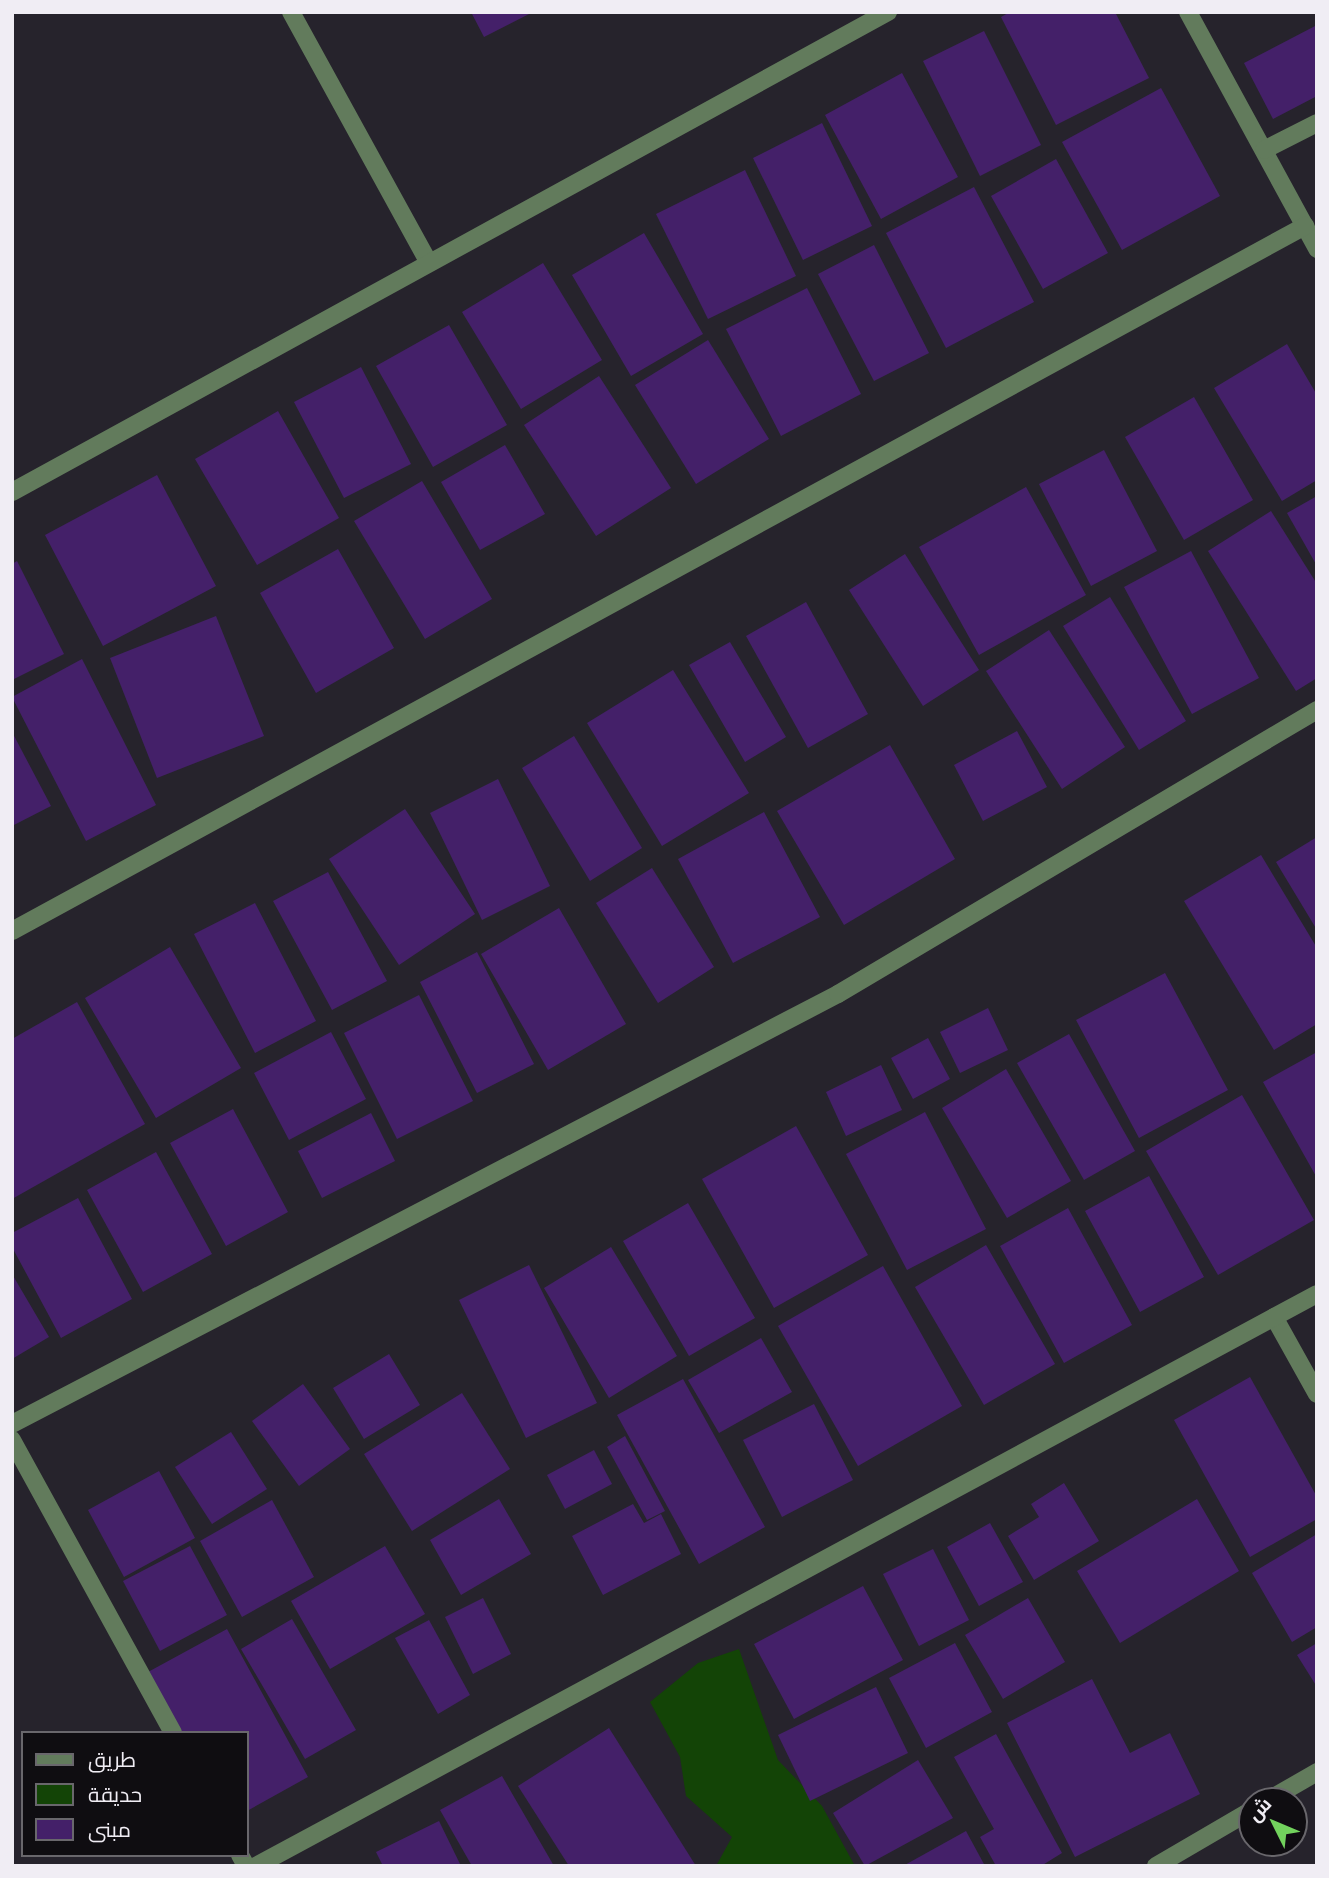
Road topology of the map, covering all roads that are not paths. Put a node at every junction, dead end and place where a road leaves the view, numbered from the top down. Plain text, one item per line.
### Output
1 (292, 12) edge
2 (888, 12) edge
3 (1188, 12) edge
4 (1317, 122) edge
5 (1264, 150) junction
6 (1306, 226) junction
7 (1317, 249) edge
8 (428, 261) junction
9 (12, 492) edge
10 (1317, 710) edge
11 (12, 931) edge
12 (1317, 1294) edge
13 (1274, 1317) junction
14 (1317, 1394) edge
15 (12, 1424) edge
16 (12, 1440) edge
17 (172, 1731) edge
18 (1317, 1772) edge
19 (1291, 1787) edge
20 (1238, 1818) edge
21 (256, 1866) edge
22 (1156, 1866) edge

1 - 8 street
2 - 8 street
3 - 5 street
4 - 5 street
5 - 6 street
6 - 7 street
6 - 11 street
8 - 9 street
10 - 15 street
12 - 13 street
13 - 14 street
13 - 21 street
16 - 17 street
18 - 19 street
20 - 22 street

